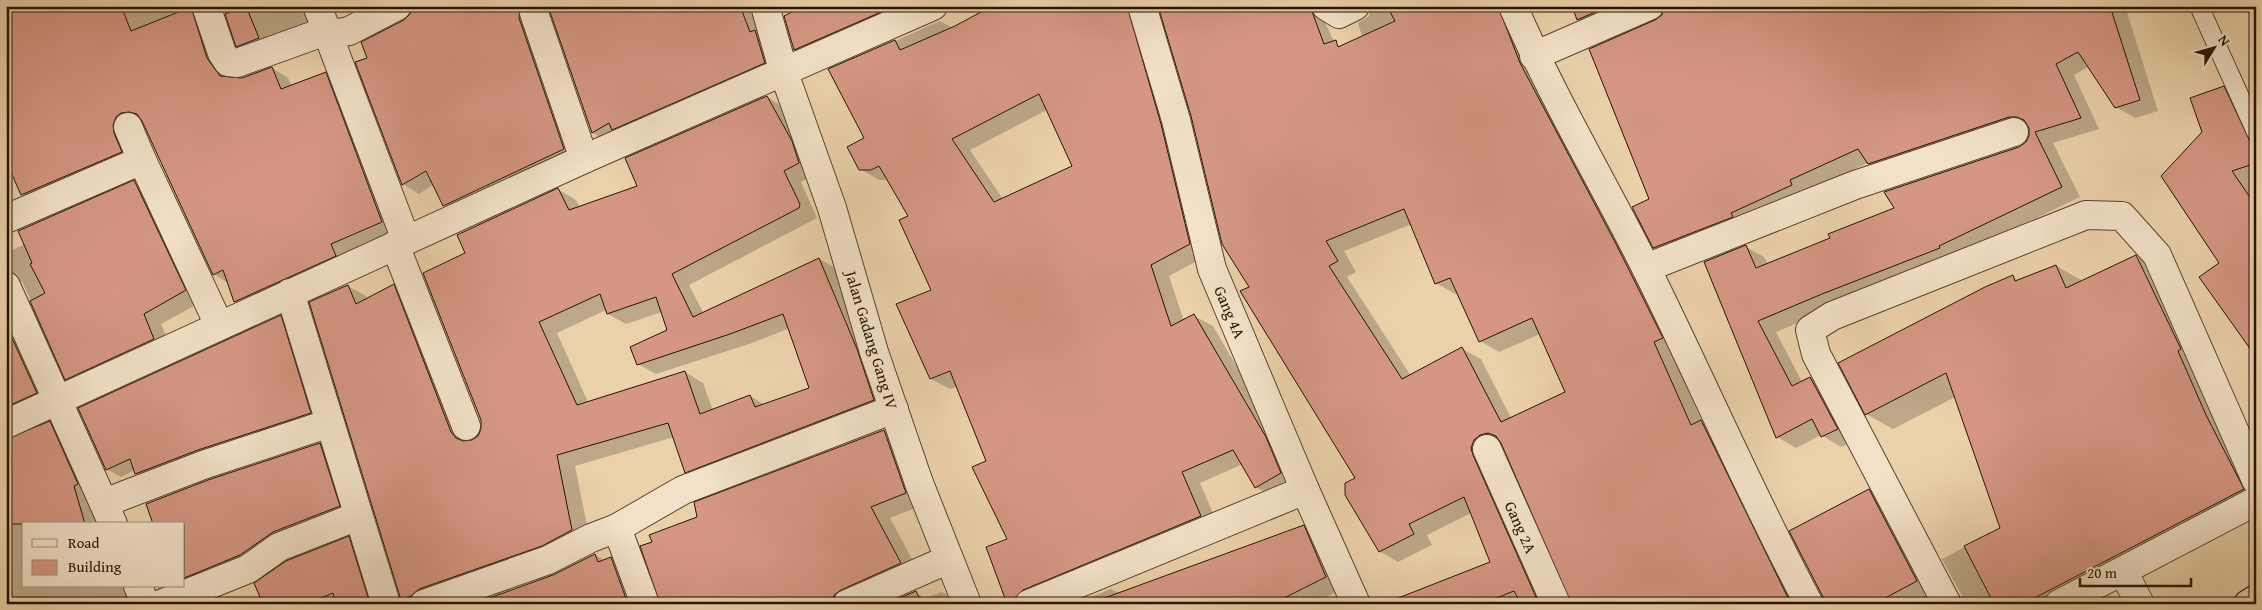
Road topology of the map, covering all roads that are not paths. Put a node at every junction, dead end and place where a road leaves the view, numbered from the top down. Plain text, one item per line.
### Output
1 (206, 6) edge
2 (397, 6) edge
3 (765, 6) edge
4 (933, 6) edge
5 (1142, 6) edge
6 (1326, 6) edge
7 (1355, 6) edge
8 (1513, 6) edge
9 (1649, 6) edge
10 (2199, 6) edge
11 (534, 13) dead end
12 (322, 19) junction
13 (1534, 56) junction
14 (784, 73) junction
15 (128, 127) dead end
16 (2014, 132) dead end
17 (2256, 132) edge
18 (584, 159) junction
19 (142, 160) junction
20 (6, 218) edge
21 (400, 243) junction
22 (1646, 268) junction
23 (6, 286) edge
24 (290, 293) junction
25 (219, 325) junction
26 (57, 400) junction
27 (894, 409) junction
28 (330, 423) junction
29 (6, 424) edge
30 (466, 426) dead end
31 (1487, 449) dead end
32 (2256, 480) edge
33 (1305, 490) junction
34 (2256, 501) edge
35 (108, 513) edge
36 (358, 516) junction
37 (616, 528) junction
38 (949, 559) junction
39 (2123, 571) junction
40 (139, 588) edge
41 (2256, 599) edge
42 (145, 604) edge
43 (161, 604) edge
44 (386, 604) edge
45 (424, 604) edge
46 (645, 604) edge
47 (847, 604) edge
48 (967, 604) edge
49 (1028, 604) edge
50 (1356, 604) edge
51 (1556, 604) edge
52 (1809, 604) edge
53 (1947, 604) edge
54 (2059, 604) edge
55 (2140, 604) edge
56 (2248, 604) edge

1 - 12 street
2 - 12 street
3 - 14 street, Jalan Gadang Gang IV
4 - 14 street
5 - 33 street, Gang 4A
6 - 7 street
8 - 13 street
9 - 13 street
10 - 17 lane
11 - 18 street
12 - 21 street
13 - 22 street
14 - 18 street
14 - 27 street, Jalan Gadang Gang IV
15 - 19 street
16 - 22 street
18 - 21 street
19 - 20 street
19 - 25 street
21 - 24 street
21 - 30 street
22 - 52 street
23 - 26 street
24 - 25 street
24 - 28 street
25 - 26 street
26 - 29 street
26 - 35 street
27 - 37 street
27 - 38 street, Jalan Gadang Gang IV
28 - 35 street
28 - 36 street
31 - 51 street, Gang 2A
32 - 53 street
33 - 49 street
33 - 50 street, Gang 4A
34 - 39 street
36 - 43 street
36 - 44 street
37 - 45 street
37 - 46 street
38 - 47 street
38 - 48 street, Jalan Gadang Gang IV
39 - 54 street
39 - 55 street
40 - 42 street
41 - 56 highway

